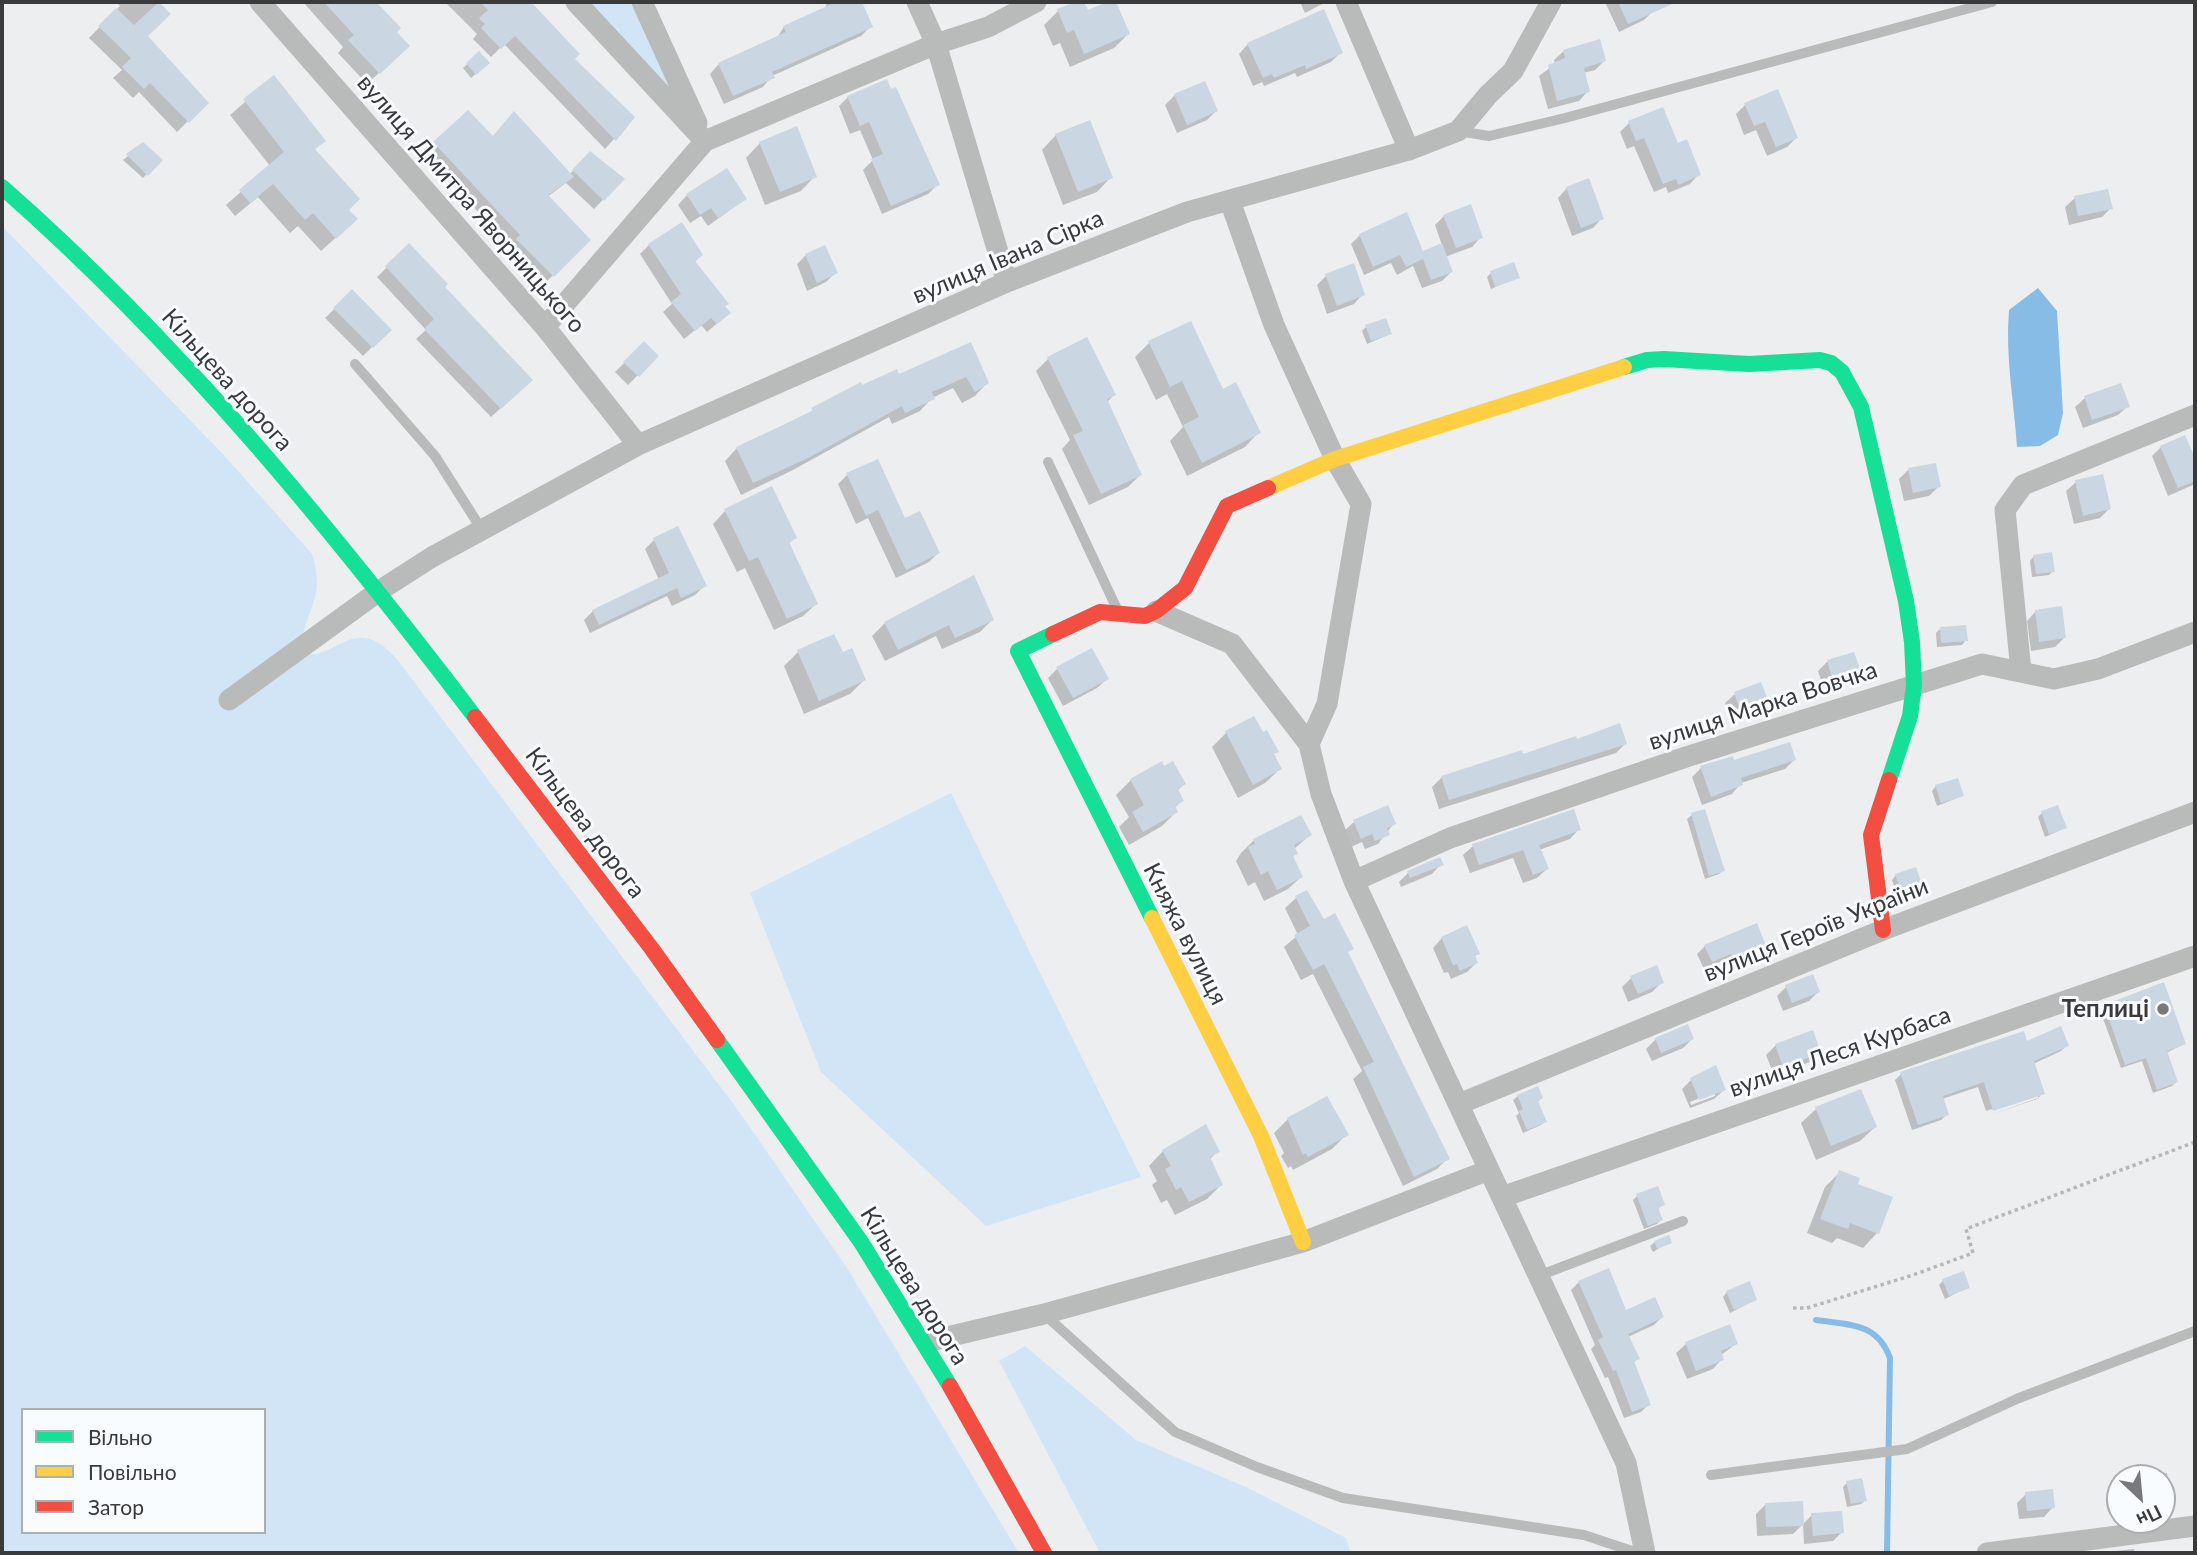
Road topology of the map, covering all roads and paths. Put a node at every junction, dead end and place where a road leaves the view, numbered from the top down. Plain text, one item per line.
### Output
1 (260, 2) edge
2 (576, 2) edge
3 (642, 2) edge
4 (917, 2) edge
5 (1036, 2) edge
6 (1346, 2) edge
7 (1551, 2) edge
8 (1992, 2) edge
9 (936, 44) junction
10 (1458, 131) junction
11 (705, 141) junction
12 (1409, 150) junction
13 (2, 187) edge
14 (1230, 201) junction
15 (1007, 282) junction
16 (545, 327) junction
17 (355, 364) dead end
18 (2195, 415) edge
19 (638, 445) junction
20 (1335, 459) junction
21 (1048, 462) dead end
22 (482, 530) junction
23 (379, 591) junction
24 (1156, 611) junction
25 (1118, 612) junction
26 (2195, 632) edge
27 (2021, 671) junction
28 (1914, 685) junction
29 (229, 700) dead end
30 (1309, 744) junction
31 (2195, 812) edge
32 (1354, 881) junction
33 (1883, 930) junction
34 (2195, 956) edge
35 (1459, 1104) junction
36 (2195, 1142) edge
37 (1489, 1170) junction
38 (1502, 1197) junction
39 (1683, 1221) dead end
40 (1303, 1242) junction
41 (1538, 1276) junction
42 (1793, 1308) dead end
43 (1044, 1314) junction
44 (2195, 1331) edge
45 (926, 1342) junction
46 (1711, 1475) dead end
47 (2195, 1526) edge
48 (1044, 1553) edge
49 (1638, 1553) edge
50 (1645, 1553) edge
51 (1987, 1553) edge

1 - 16 street, вулиця Дмитра Яворницького
2 - 11 street
3 - 11 street
4 - 9 street
5 - 9 street
6 - 12 street
7 - 10 street
8 - 10 lane
9 - 11 street
9 - 15 street
10 - 12 street, вулиця Івана Сірка
11 - 16 street
12 - 14 street, вулиця Івана Сірка
13 - 23 main road, Кільцева дорога
14 - 15 street, вулиця Івана Сірка
14 - 20 street
15 - 19 street, вулиця Івана Сірка
16 - 19 street, вулиця Дмитра Яворницького
17 - 22 lane
18 - 27 street
19 - 22 street, вулиця Івана Сірка
20 - 24 main road
20 - 28 main road
20 - 30 street
21 - 25 lane
22 - 23 street, вулиця Івана Сірка
23 - 29 street, вулиця Івана Сірка
23 - 45 main road, Кільцева дорога
24 - 25 main road
24 - 30 street
25 - 40 main road, Княжа вулиця
26 - 27 street, вулиця Марка Вовчка
27 - 28 street, вулиця Марка Вовчка
28 - 32 street, вулиця Марка Вовчка
28 - 33 main road
30 - 32 street
31 - 33 street, вулиця Героїв України
32 - 35 street
33 - 35 street, вулиця Героїв України
34 - 38 street, вулиця Леся Курбаса
35 - 37 street
36 - 42 path
37 - 38 street
37 - 40 street
38 - 41 street
39 - 41 lane
40 - 43 street
41 - 50 street
43 - 45 street
43 - 49 lane
44 - 46 lane
45 - 48 main road, Кільцева дорога
47 - 51 street

